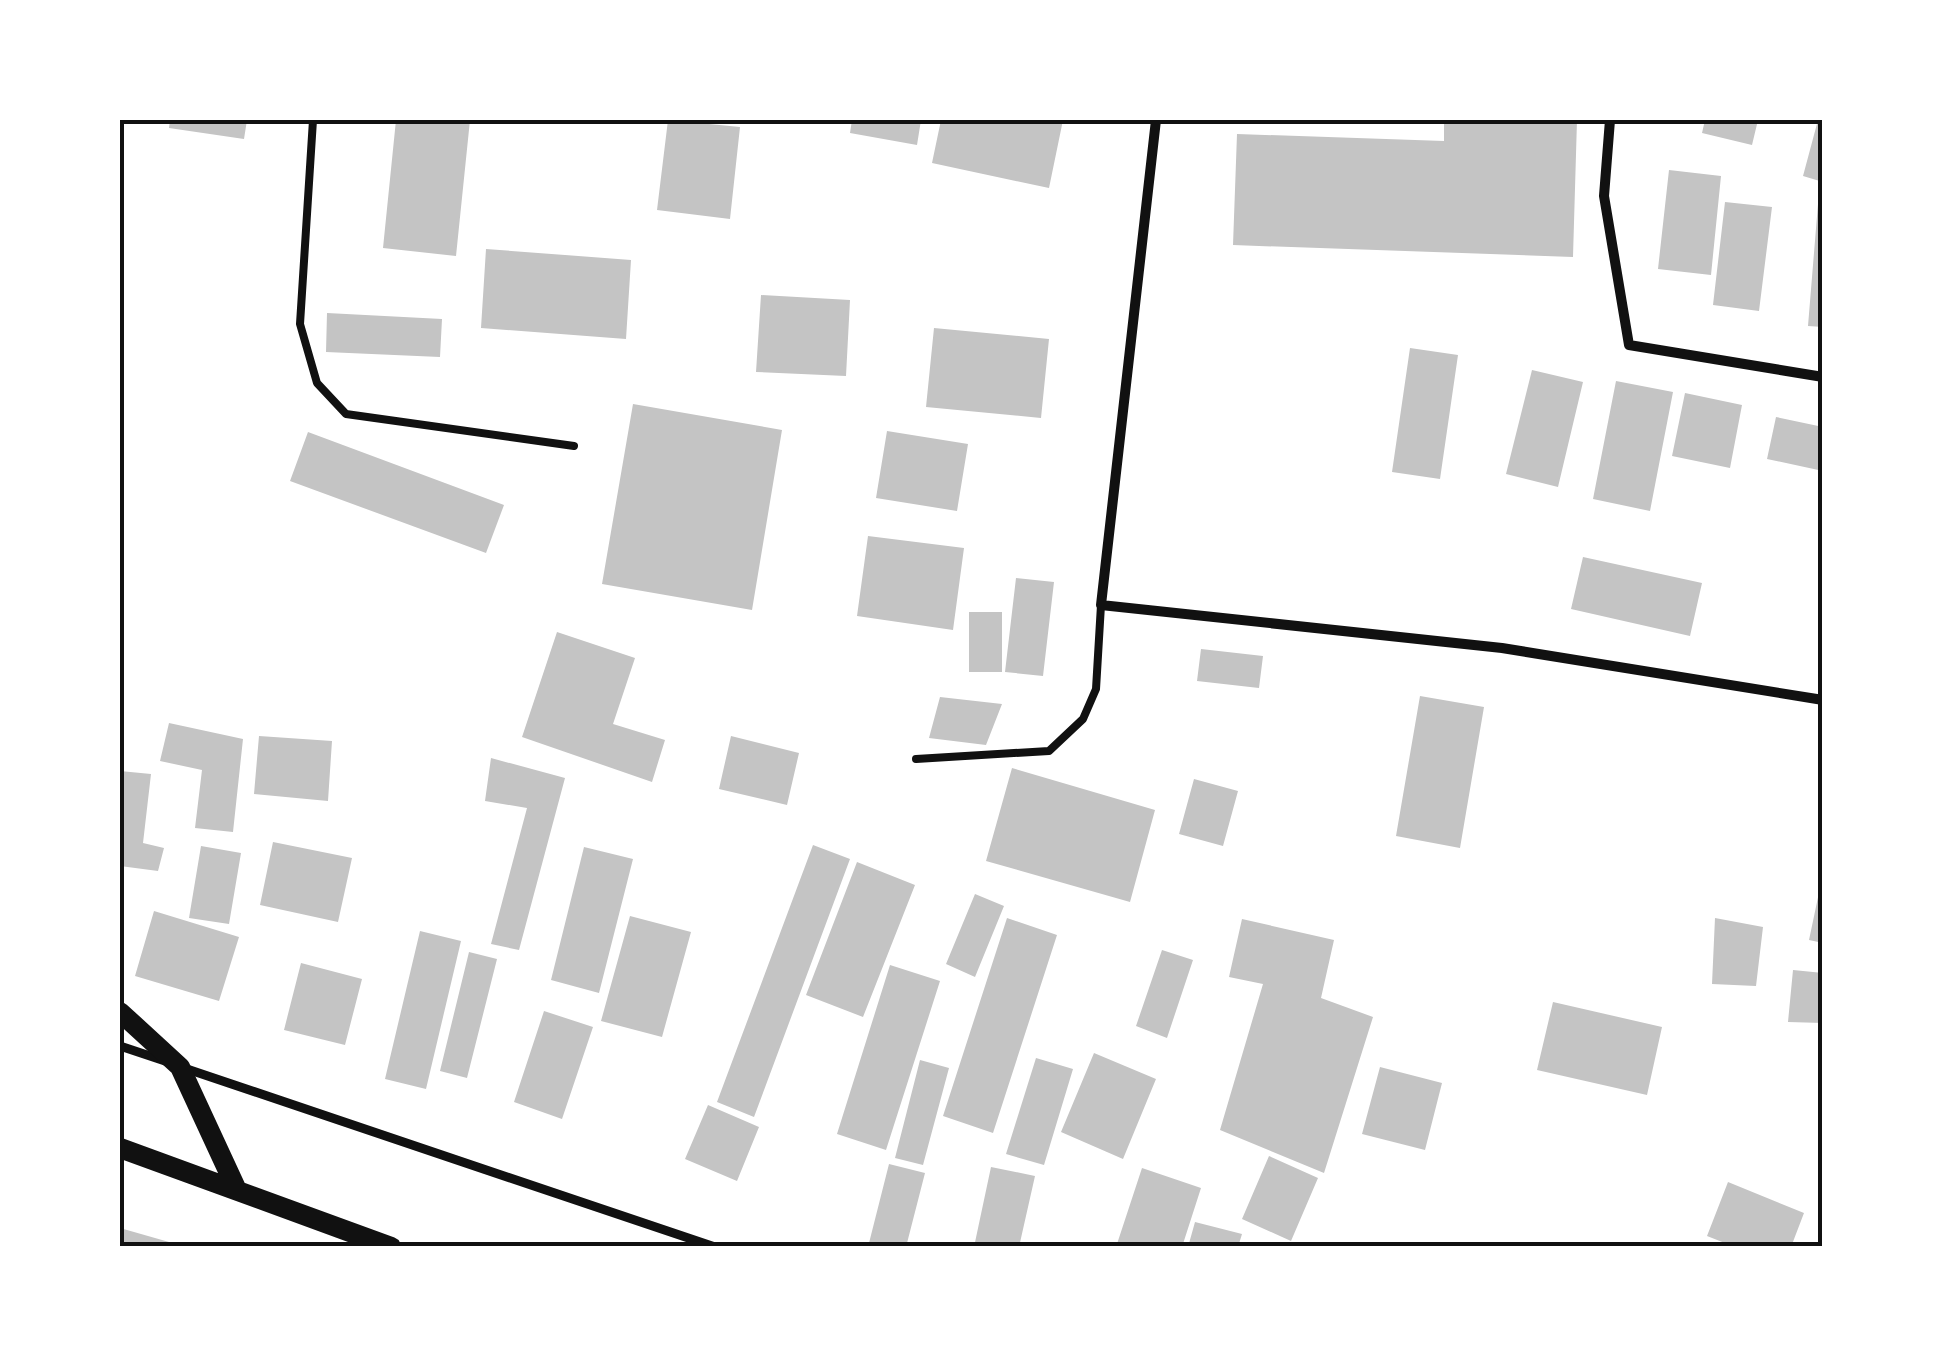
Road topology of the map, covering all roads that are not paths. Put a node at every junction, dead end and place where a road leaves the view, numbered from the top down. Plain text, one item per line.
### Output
1 (313, 120) edge
2 (1156, 120) edge
3 (1610, 120) edge
4 (1823, 376) edge
5 (574, 446) dead end
6 (1101, 605) junction
7 (1823, 700) edge
8 (916, 760) dead end
9 (120, 1012) edge
10 (120, 1046) edge
11 (180, 1067) junction
12 (120, 1148) edge
13 (236, 1188) junction
14 (392, 1247) edge
15 (715, 1247) edge

1 - 5 lane
2 - 6 street
3 - 4 street
6 - 7 street
6 - 8 lane
9 - 11 main road
10 - 11 street
11 - 13 main road
11 - 15 street
12 - 13 main road
13 - 14 main road

